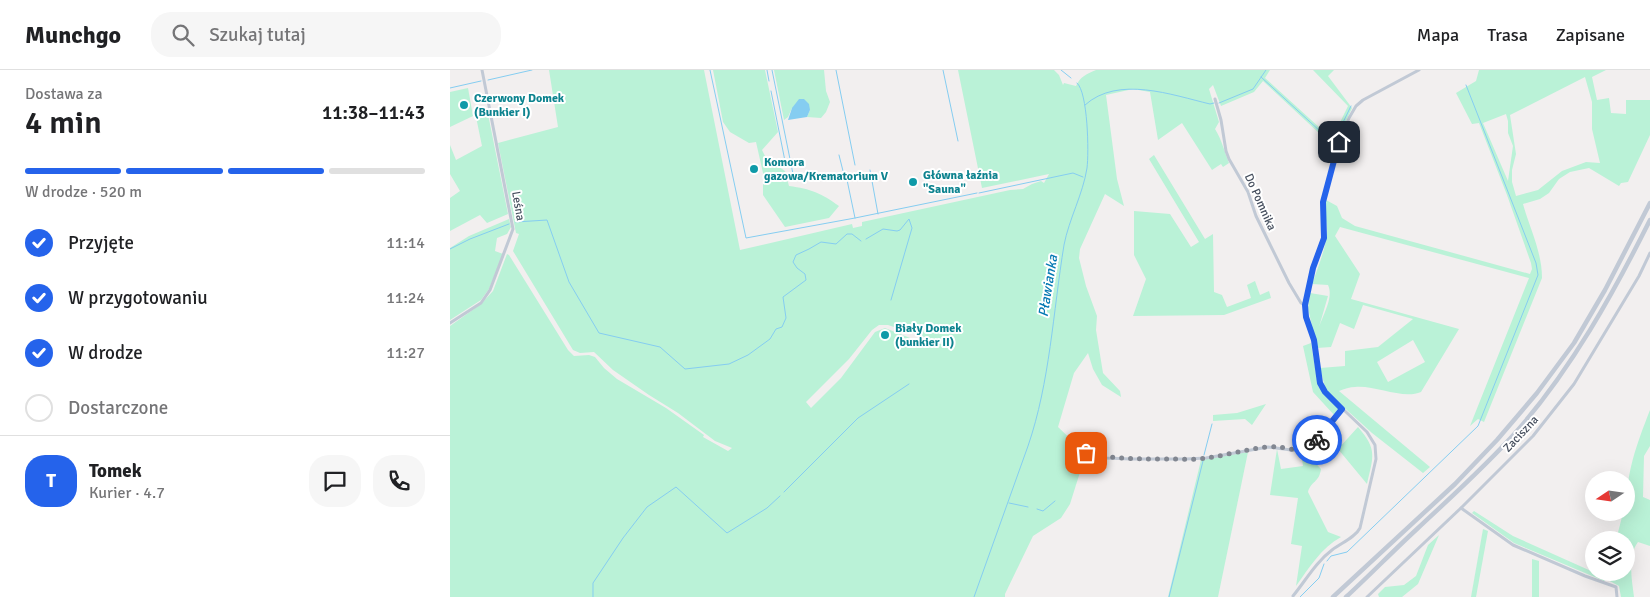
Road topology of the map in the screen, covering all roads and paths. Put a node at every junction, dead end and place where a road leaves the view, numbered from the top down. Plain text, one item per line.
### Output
1 (482, 70) edge
2 (1419, 70) edge
3 (1215, 99) dead end
4 (1650, 203) edge
5 (1650, 220) edge
6 (1650, 253) edge
7 (1305, 305) junction
8 (450, 322) edge
9 (1342, 409) junction
10 (1086, 453) dead end
11 (1461, 508) junction
12 (1293, 596) dead end
13 (1333, 597) edge
14 (1346, 597) edge
15 (1366, 597) edge
16 (1617, 597) edge

1 - 8 street, Leśna
2 - 7 street
3 - 7 street, Do Pomnika
4 - 13 street
5 - 14 street
6 - 11 street, Zaciszna
7 - 9 street
9 - 10 street
9 - 12 street
11 - 15 street, Zaciszna
11 - 16 street

